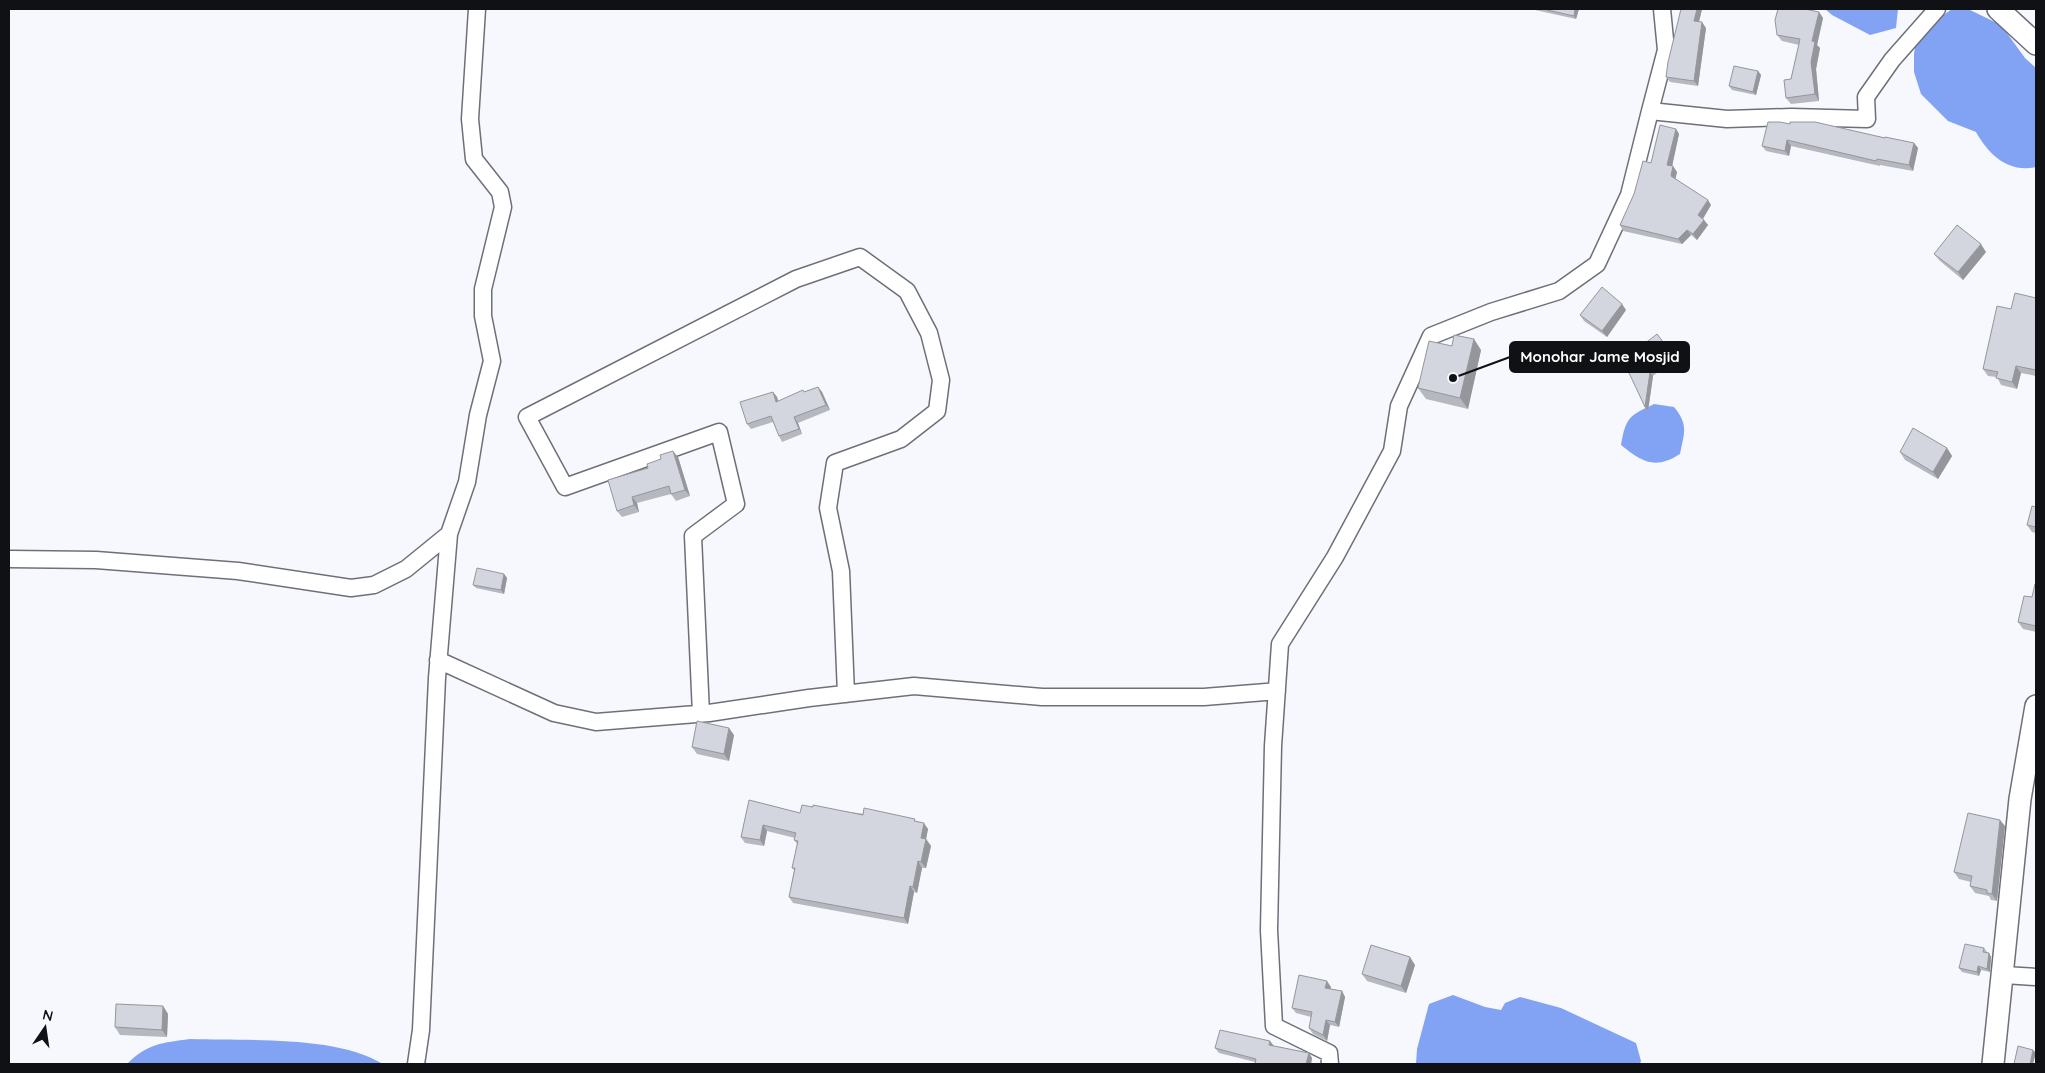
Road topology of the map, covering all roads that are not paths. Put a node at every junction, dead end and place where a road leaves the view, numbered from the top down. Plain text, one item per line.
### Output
1 (477, 9) edge
2 (1662, 9) edge
3 (1937, 9) edge
4 (1998, 9) edge
5 (2036, 44) edge
6 (1650, 111) junction
7 (448, 534) junction
8 (9, 559) edge
9 (438, 660) junction
10 (1277, 691) junction
11 (846, 694) junction
12 (2036, 706) edge
13 (701, 714) junction
14 (2004, 975) junction
15 (2036, 977) edge
16 (416, 1064) edge
17 (1330, 1064) edge
18 (1993, 1064) edge

1 - 7 street
2 - 6 street
3 - 6 street
4 - 5 street
6 - 10 street
7 - 8 street
7 - 9 street
9 - 13 street
9 - 16 street
10 - 11 street
10 - 17 street
11 - 13 street
11 - 13 street
12 - 14 street
14 - 15 street
14 - 18 street

